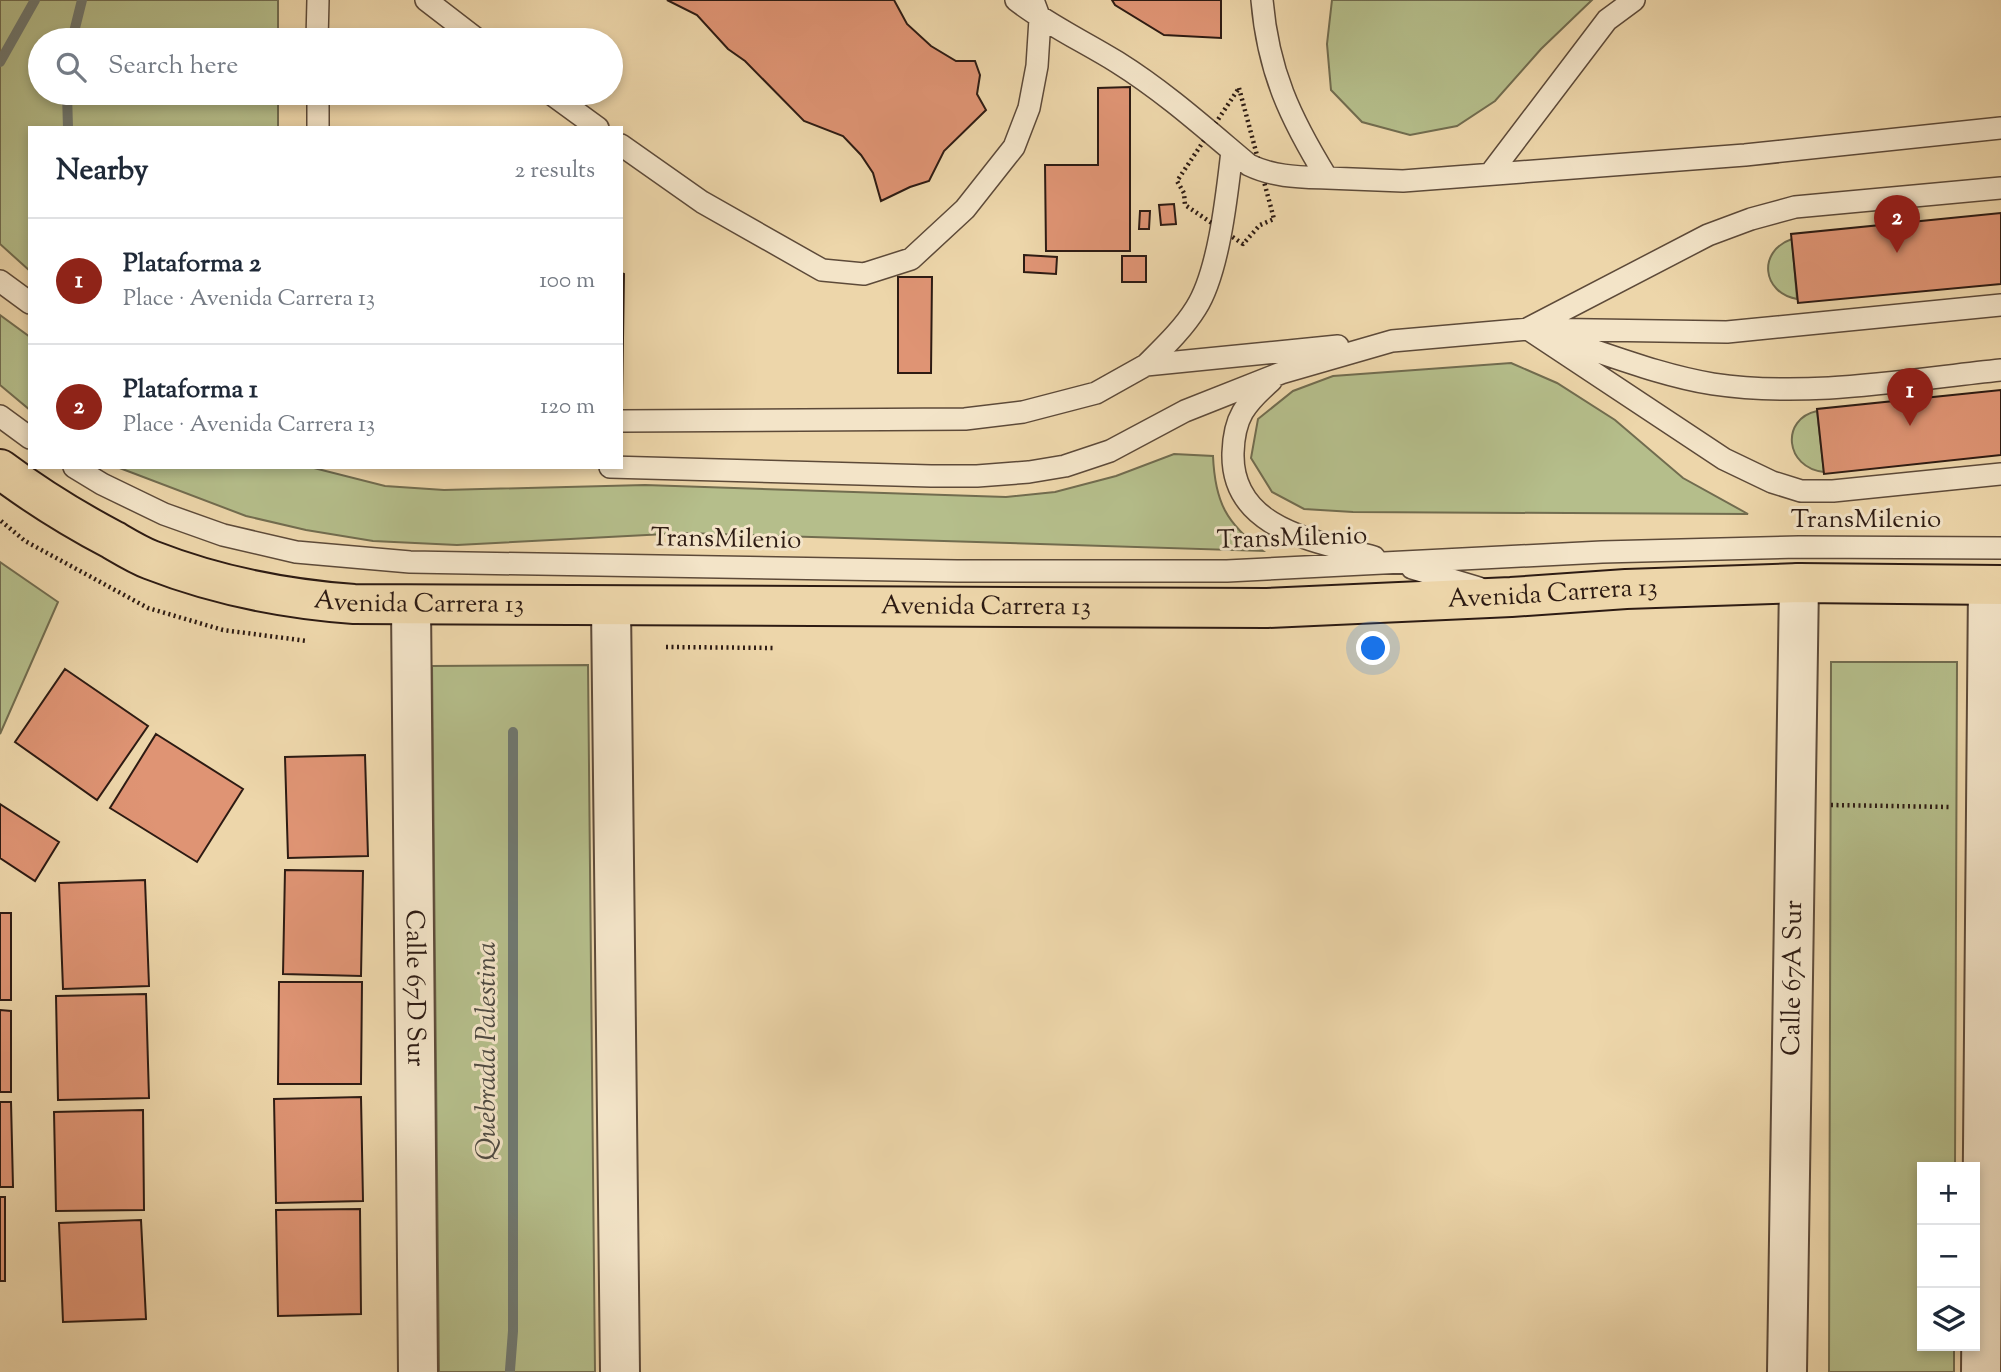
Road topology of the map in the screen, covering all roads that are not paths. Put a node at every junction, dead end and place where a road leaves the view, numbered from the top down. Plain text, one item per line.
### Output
1 (318, 0) edge
2 (426, 0) edge
3 (1016, 0) edge
4 (1262, 0) edge
5 (1634, 0) edge
6 (1037, 9) edge
7 (317, 28) edge
8 (462, 28) edge
9 (318, 105) edge
10 (566, 105) edge
11 (318, 126) edge
12 (594, 126) edge
13 (2001, 128) edge
14 (623, 146) edge
15 (1232, 150) junction
16 (1490, 174) junction
17 (1327, 178) junction
18 (2001, 188) edge
19 (0, 281) edge
20 (28, 302) edge
21 (2001, 305) edge
22 (1528, 329) junction
23 (1392, 341) junction
24 (1146, 365) junction
25 (2001, 370) edge
26 (1281, 373) junction
27 (0, 416) edge
28 (623, 421) edge
29 (28, 437) edge
30 (623, 467) edge
31 (0, 469) edge
32 (77, 469) edge
33 (2001, 474) edge
34 (2001, 548) edge
35 (1395, 563) junction
36 (1799, 583) junction
37 (1994, 585) edge
38 (1511, 597) junction
39 (411, 605) junction
40 (611, 607) junction
41 (418, 1372) edge
42 (620, 1372) edge
43 (1787, 1372) edge
44 (1981, 1372) edge

1 - 7 lane
2 - 8 lane
3 - 6 lane
4 - 17 lane
5 - 16 lane
6 - 14 lane
6 - 15 lane
9 - 11 lane
10 - 12 lane
13 - 16 lane
15 - 17 lane
15 - 24 lane, TransMilenio
16 - 17 lane
18 - 22 lane, TransMilenio
19 - 20 lane
21 - 22 lane, TransMilenio
22 - 23 lane, TransMilenio
22 - 25 lane, TransMilenio
22 - 33 lane, TransMilenio
23 - 24 lane, TransMilenio
23 - 26 lane, TransMilenio
24 - 28 lane, TransMilenio
26 - 30 lane, TransMilenio
26 - 35 lane, TransMilenio
27 - 29 lane
31 - 39 main road, Avenida Carrera 13
32 - 35 lane, TransMilenio
34 - 35 lane, TransMilenio
35 - 38 lane, TransMilenio
36 - 37 main road, Avenida Carrera 13
36 - 38 main road, Avenida Carrera 13
36 - 43 street, Calle 67A Sur
37 - 44 street
38 - 40 main road, Avenida Carrera 13
39 - 40 main road, Avenida Carrera 13
39 - 41 street, Calle 67D Sur
40 - 42 street

